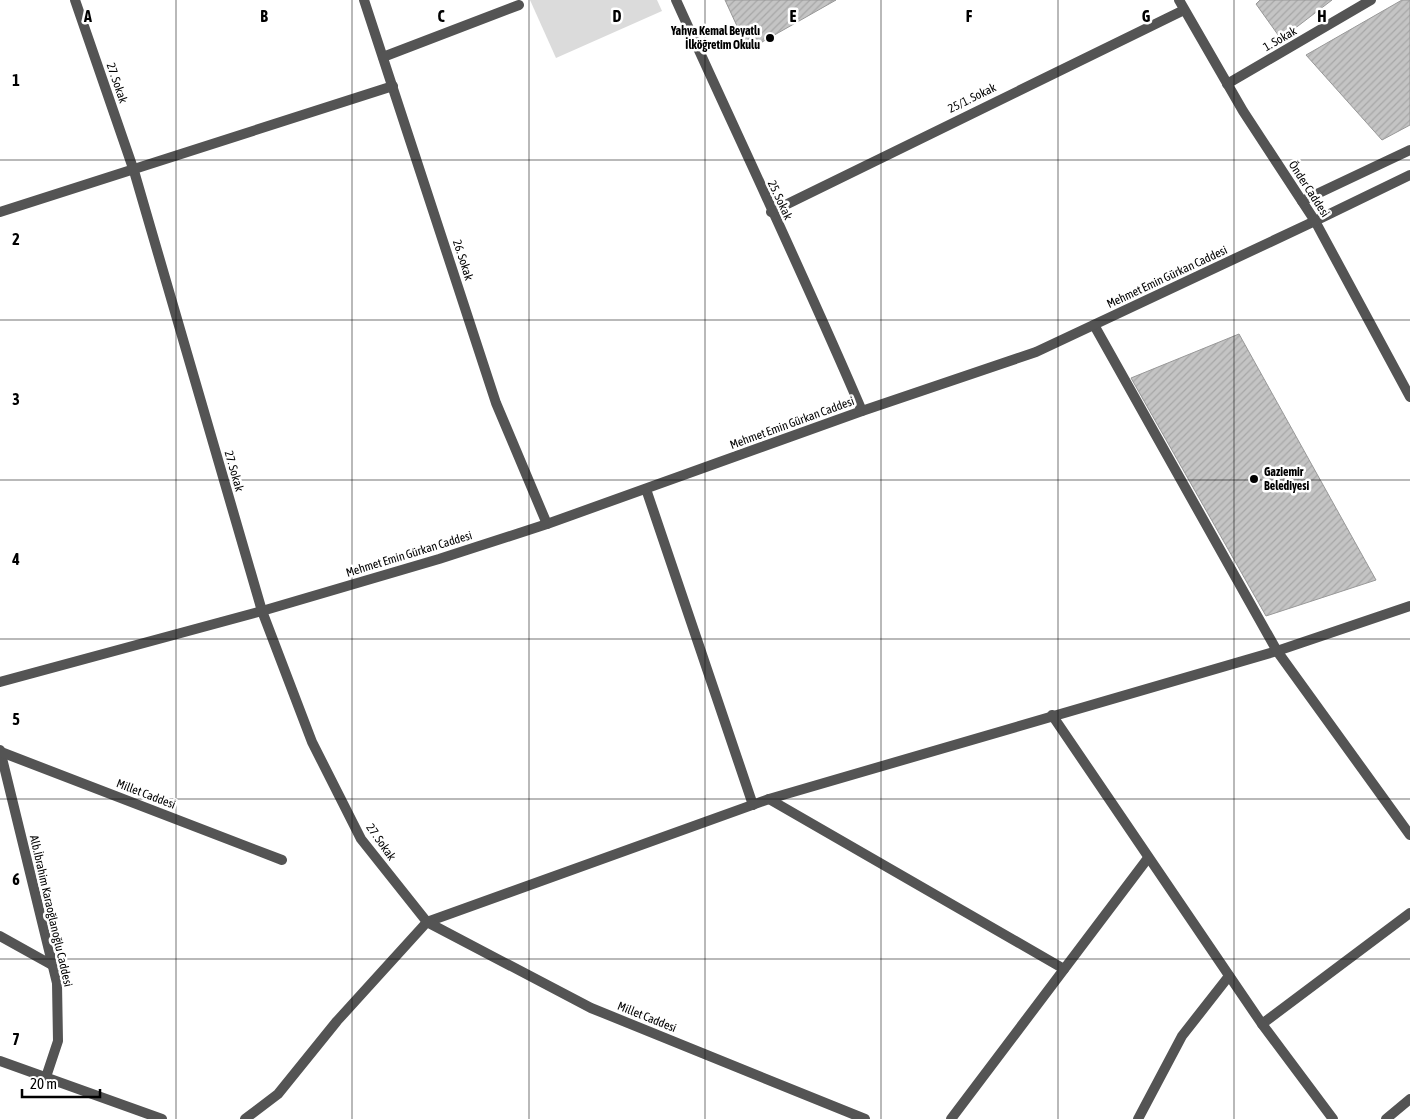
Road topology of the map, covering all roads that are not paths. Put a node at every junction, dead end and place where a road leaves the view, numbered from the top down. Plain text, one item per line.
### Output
1 (75, 0) edge
2 (364, 0) edge
3 (676, 0) edge
4 (1179, 0) edge
5 (1371, 0) edge
6 (519, 5) dead end
7 (1184, 10) junction
8 (383, 56) junction
9 (1227, 84) junction
10 (393, 86) junction
11 (1410, 150) edge
12 (134, 171) junction
13 (1410, 175) edge
14 (1302, 201) junction
15 (0, 212) edge
16 (772, 212) junction
17 (1315, 222) junction
18 (1094, 325) junction
19 (1410, 397) edge
20 (862, 411) junction
21 (646, 489) junction
22 (547, 524) junction
23 (1410, 606) edge
24 (262, 611) junction
25 (1277, 651) junction
26 (0, 682) edge
27 (1052, 716) junction
28 (0, 751) edge
29 (769, 799) junction
30 (753, 806) junction
31 (1410, 835) edge
32 (1148, 858) junction
33 (282, 860) dead end
34 (1410, 913) edge
35 (427, 922) junction
36 (0, 936) edge
37 (52, 965) junction
38 (1064, 969) junction
39 (1229, 976) junction
40 (1262, 1024) junction
41 (0, 1061) edge
42 (46, 1077) junction
43 (1410, 1099) edge
44 (162, 1119) edge
45 (244, 1119) edge
46 (865, 1119) edge
47 (951, 1119) edge
48 (1138, 1119) edge
49 (1333, 1119) edge
50 (1386, 1119) edge

1 - 12 street, 27. Sokak
2 - 8 street, 26. Sokak
3 - 16 street, 25. Sokak
4 - 7 street, Önder Caddesi
5 - 9 street, 1. Sokak
6 - 8 street
7 - 9 street, Önder Caddesi
7 - 16 street, 25/1. Sokak
8 - 10 street, 26. Sokak
9 - 14 street, Önder Caddesi
10 - 12 street
10 - 22 street, 26. Sokak
11 - 14 street
12 - 15 street
12 - 24 street, 27. Sokak
13 - 17 street, Mehmet Emin Gürkan Caddesi
14 - 17 street, Önder Caddesi
16 - 20 street, 25. Sokak
17 - 18 street, Mehmet Emin Gürkan Caddesi
17 - 19 street, Önder Caddesi
18 - 20 street, Mehmet Emin Gürkan Caddesi
18 - 25 street
20 - 21 street, Mehmet Emin Gürkan Caddesi
21 - 22 street, Mehmet Emin Gürkan Caddesi
21 - 30 street
22 - 24 street, Mehmet Emin Gürkan Caddesi
23 - 25 street
24 - 26 street, Mehmet Emin Gürkan Caddesi
24 - 35 street, 27. Sokak
25 - 27 street
25 - 31 street
27 - 29 street
27 - 32 street
28 - 33 street, Millet Caddesi
28 - 37 street, Alb.İbrahim Karaoğlanoğlu Caddesi
29 - 30 street
29 - 38 street
30 - 35 street
32 - 38 street
32 - 39 street
34 - 40 street
35 - 45 street
35 - 46 street, Millet Caddesi
36 - 37 street
37 - 42 street, Alb.İbrahim Karaoğlanoğlu Caddesi
38 - 47 street
39 - 40 street
39 - 48 street
40 - 49 street
41 - 42 street
42 - 44 street
43 - 50 street

